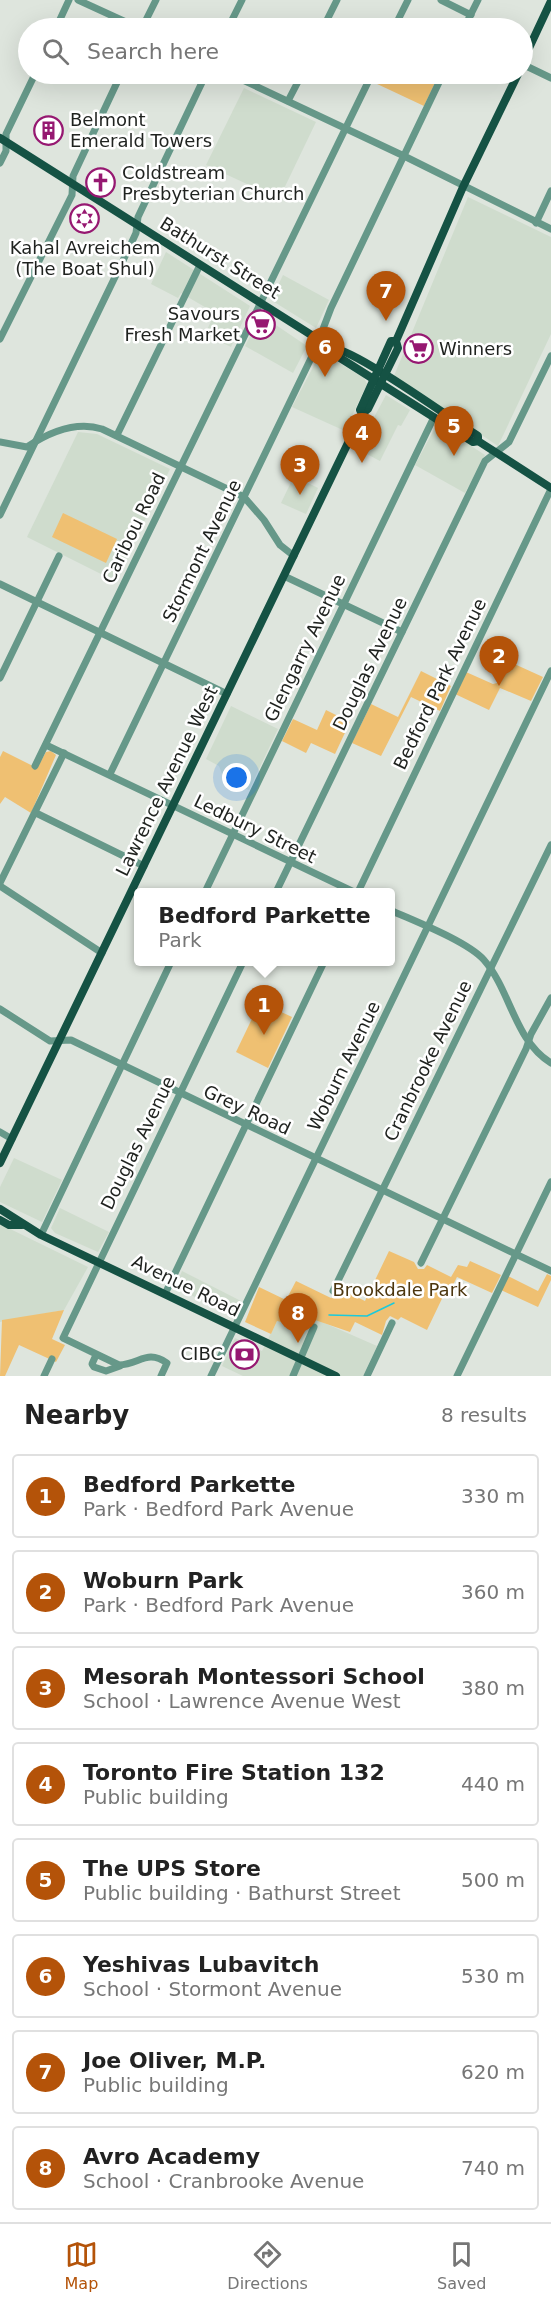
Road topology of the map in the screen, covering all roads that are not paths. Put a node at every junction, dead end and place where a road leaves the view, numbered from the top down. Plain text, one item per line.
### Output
1 (69, 0) edge
2 (78, 0) edge
3 (156, 0) edge
4 (242, 0) edge
5 (337, 0) edge
6 (408, 0) edge
7 (441, 0) edge
8 (478, 0) edge
9 (551, 1) edge
10 (471, 15) junction
11 (61, 18) edge
12 (118, 18) edge
13 (146, 18) edge
14 (233, 18) edge
15 (328, 18) edge
16 (399, 18) edge
17 (469, 18) edge
18 (533, 40) edge
19 (533, 69) edge
20 (551, 78) edge
21 (30, 84) edge
22 (117, 84) edge
23 (201, 84) edge
24 (251, 84) edge
25 (297, 84) edge
26 (367, 84) edge
27 (438, 84) edge
28 (513, 84) edge
29 (288, 101) junction
30 (346, 129) junction
31 (3, 140) edge
32 (404, 156) junction
33 (0, 163) edge
34 (73, 184) junction
35 (463, 187) junction
36 (551, 191) edge
37 (536, 223) junction
38 (137, 225) junction
39 (551, 229) edge
40 (200, 265) junction
41 (260, 303) junction
42 (0, 339) edge
43 (318, 339) junction
44 (396, 341) junction
45 (551, 356) edge
46 (374, 375) junction
47 (383, 380) junction
48 (362, 414) junction
49 (434, 417) junction
50 (117, 435) junction
51 (478, 441) junction
52 (0, 442) edge
53 (35, 442) junction
54 (497, 453) junction
55 (181, 466) junction
56 (551, 488) edge
57 (244, 497) junction
58 (0, 515) edge
59 (59, 556) dead end
60 (294, 556) junction
61 (284, 576) junction
62 (0, 584) edge
63 (37, 602) junction
64 (343, 604) junction
65 (402, 632) junction
66 (100, 633) junction
67 (164, 663) junction
68 (551, 671) edge
69 (0, 678) edge
70 (227, 694) junction
71 (46, 745) junction
72 (64, 753) junction
73 (35, 766) dead end
74 (110, 774) junction
75 (173, 806) junction
76 (36, 813) junction
77 (233, 834) junction
78 (551, 845) edge
79 (291, 863) junction
80 (144, 866) junction
81 (0, 884) edge
82 (207, 888) edge
83 (278, 888) edge
84 (347, 888) edge
85 (358, 888) edge
86 (395, 912) edge
87 (427, 928) junction
88 (102, 953) junction
89 (169, 966) edge
90 (241, 966) edge
91 (322, 966) edge
92 (490, 969) junction
93 (551, 998) edge
94 (0, 1009) edge
95 (60, 1040) junction
96 (528, 1042) junction
97 (551, 1063) edge
98 (121, 1065) junction
99 (178, 1094) junction
100 (244, 1125) junction
101 (0, 1132) edge
102 (12, 1139) junction
103 (316, 1159) junction
104 (0, 1163) edge
105 (551, 1182) edge
106 (381, 1191) junction
107 (0, 1209) edge
108 (0, 1220) edge
109 (442, 1220) junction
110 (22, 1225) junction
111 (41, 1234) junction
112 (516, 1254) junction
113 (97, 1261) junction
114 (421, 1263) dead end
115 (551, 1271) edge
116 (333, 1291) dead end
117 (165, 1294) junction
118 (392, 1323) dead end
119 (314, 1326) dead end
120 (234, 1328) junction
121 (96, 1355) junction
122 (52, 1359) dead end
123 (301, 1359) junction
124 (123, 1365) junction
125 (162, 1375) edge
126 (44, 1376) edge
127 (211, 1376) edge
128 (293, 1376) edge
129 (336, 1376) edge
130 (368, 1376) edge
131 (458, 1376) edge

1 - 11 street
2 - 12 street
3 - 13 street
4 - 14 street
5 - 15 street
6 - 16 street
7 - 10 street
8 - 10 street
9 - 18 main road
10 - 17 street
19 - 20 street
21 - 31 street
22 - 34 street
23 - 38 street
24 - 29 street
25 - 29 street
26 - 30 street, Caribou Road
27 - 32 street, Stormont Avenue
28 - 35 main road, Lawrence Avenue West
29 - 30 street
30 - 32 street
30 - 41 street, Caribou Road
31 - 33 street
31 - 34 main road, Bathurst Street
32 - 35 street
32 - 43 street, Stormont Avenue
34 - 38 main road, Bathurst Street
34 - 42 street
35 - 37 street
35 - 44 main road, Lawrence Avenue West
36 - 37 street
37 - 39 street
38 - 40 main road, Bathurst Street
38 - 53 street
40 - 41 main road, Bathurst Street
40 - 50 street
41 - 43 main road, Bathurst Street
41 - 55 street, Caribou Road
43 - 46 main road, Bathurst Street
43 - 57 street, Stormont Avenue
44 - 46 main road, Lawrence Avenue West
44 - 47 main road, Lawrence Avenue West
45 - 54 street, Douglas Avenue
46 - 47 main road, Bathurst Street
46 - 48 main road, Lawrence Avenue West
47 - 48 main road, Lawrence Avenue West
47 - 49 main road, Bathurst Street
47 - 51 main road, Bathurst Street
48 - 60 main road, Lawrence Avenue West
49 - 51 main road, Bathurst Street
49 - 64 street, Glengarry Avenue
50 - 53 street
50 - 55 street
51 - 54 main road, Bathurst Street
52 - 53 street
53 - 58 street
54 - 56 main road, Bathurst Street
54 - 65 street, Douglas Avenue
55 - 57 street
55 - 66 street, Caribou Road
56 - 85 street, Bedford Park Avenue
57 - 60 street
57 - 67 street, Stormont Avenue
59 - 63 street
60 - 61 main road, Lawrence Avenue West
61 - 64 street
61 - 70 main road, Lawrence Avenue West
62 - 63 street
63 - 66 street
63 - 69 street
64 - 65 street
64 - 77 street, Glengarry Avenue
65 - 79 street, Douglas Avenue
66 - 67 street
66 - 71 street, Caribou Road
67 - 70 street
67 - 74 street, Stormont Avenue
68 - 87 street, Woburn Avenue
70 - 75 main road, Lawrence Avenue West
71 - 72 street, Ledbury Street
71 - 73 street, Caribou Road
72 - 74 street, Ledbury Street
72 - 76 street
74 - 75 street, Ledbury Street
75 - 77 street, Ledbury Street
75 - 80 main road, Lawrence Avenue West
76 - 80 street
76 - 81 street
77 - 79 street, Ledbury Street
77 - 82 street, Glengarry Avenue
78 - 92 street, Cranbrooke Avenue
79 - 83 street, Douglas Avenue
79 - 84 street, Ledbury Street
80 - 88 main road, Lawrence Avenue West
81 - 88 street
86 - 87 street
87 - 92 street
87 - 103 street, Woburn Avenue
88 - 95 main road, Lawrence Avenue West
89 - 98 street
90 - 99 street, Douglas Avenue
91 - 100 street
92 - 96 street
92 - 106 street, Cranbrooke Avenue
93 - 96 street
94 - 95 street, Grey Road
95 - 98 street, Grey Road
95 - 102 main road, Lawrence Avenue West
96 - 97 street
96 - 109 street
98 - 99 street, Grey Road
98 - 111 street
99 - 100 street, Grey Road
99 - 113 street, Douglas Avenue
100 - 103 street, Grey Road
100 - 117 street
101 - 102 street
102 - 104 main road, Lawrence Avenue West
103 - 106 street, Grey Road
103 - 120 street, Woburn Avenue
105 - 112 street
106 - 109 street, Grey Road
106 - 116 street, Cranbrooke Avenue
107 - 110 main road, Avenue Road
108 - 110 main road, Avenue Road
109 - 112 street, Grey Road
109 - 114 street
110 - 111 main road, Avenue Road
111 - 113 main road, Avenue Road
112 - 115 street, Grey Road
112 - 131 street
113 - 117 main road, Avenue Road
113 - 121 street, Douglas Avenue
117 - 120 main road, Avenue Road
118 - 130 street
119 - 123 street
120 - 123 main road, Avenue Road
120 - 127 street, Woburn Avenue
121 - 124 street
121 - 124 street
122 - 126 street
123 - 128 street
123 - 129 main road, Avenue Road
124 - 125 street

